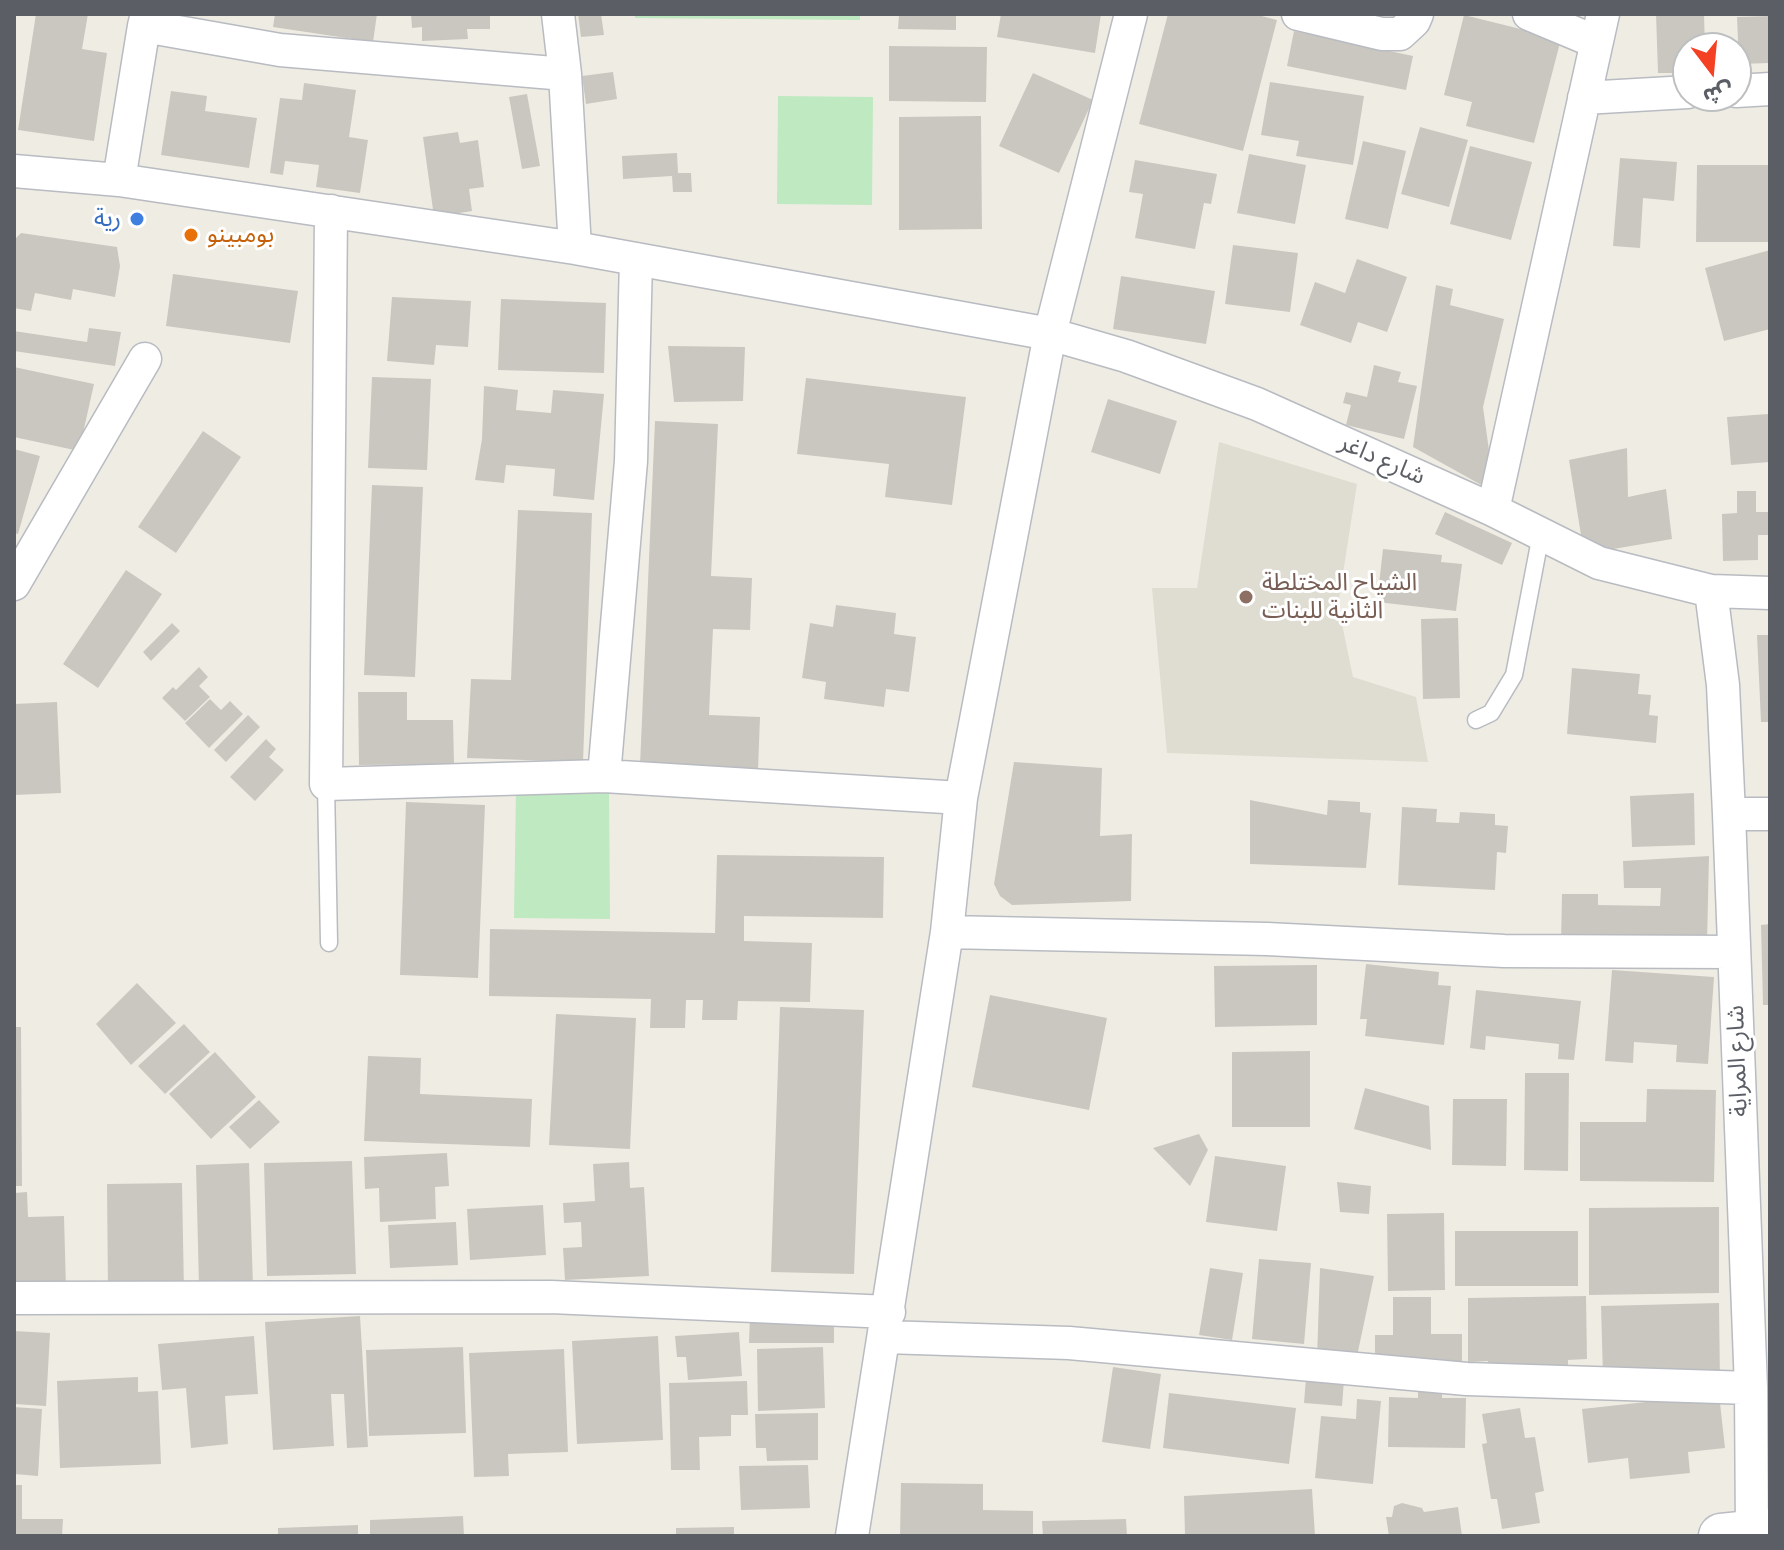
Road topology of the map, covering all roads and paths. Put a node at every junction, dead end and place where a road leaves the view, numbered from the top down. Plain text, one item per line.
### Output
1 (558, 14) edge
2 (1131, 14) edge
3 (1298, 14) edge
4 (1417, 14) edge
5 (1529, 14) edge
6 (146, 20) edge
7 (1599, 28) edge
8 (565, 74) junction
9 (1672, 93) edge
10 (1584, 98) junction
11 (14, 171) edge
12 (119, 180) junction
13 (331, 211) junction
14 (575, 248) junction
15 (636, 259) junction
16 (1050, 334) junction
17 (145, 359) dead end
18 (1493, 510) junction
19 (1541, 534) junction
20 (14, 584) edge
21 (1711, 591) junction
22 (1770, 593) edge
23 (1476, 720) dead end
24 (604, 776) junction
25 (326, 784) junction
26 (961, 798) junction
27 (1729, 814) junction
28 (1770, 814) edge
29 (947, 932) junction
30 (329, 943) dead end
31 (1733, 952) junction
32 (14, 1298) edge
33 (887, 1324) junction
34 (1751, 1388) junction
35 (1760, 1460) edge
36 (1749, 1534) edge
37 (852, 1536) edge

1 - 8 street
2 - 16 street
3 - 4 street
5 - 7 street
6 - 8 street
6 - 12 street
7 - 10 street
8 - 14 street
9 - 10 street
10 - 18 street
11 - 12 street, شارع داغر
12 - 13 street, شارع داغر
13 - 14 street, شارع داغر
13 - 25 street
14 - 15 street, شارع داغر
15 - 16 street, شارع داغر
15 - 24 street
16 - 18 street, شارع داغر
16 - 26 street
17 - 20 street
18 - 19 street, شارع داغر
19 - 21 street, شارع داغر
19 - 23 lane
21 - 22 street, شارع داغر
21 - 27 street, شارع المراية
24 - 25 street
24 - 26 street
25 - 30 lane
26 - 29 street
27 - 28 street
27 - 31 street, شارع المراية
29 - 31 street
29 - 33 street
31 - 34 street, شارع المراية
32 - 33 street
33 - 34 street
33 - 37 street
34 - 35 street, شارع المراية
35 - 36 street, شارع المراية

